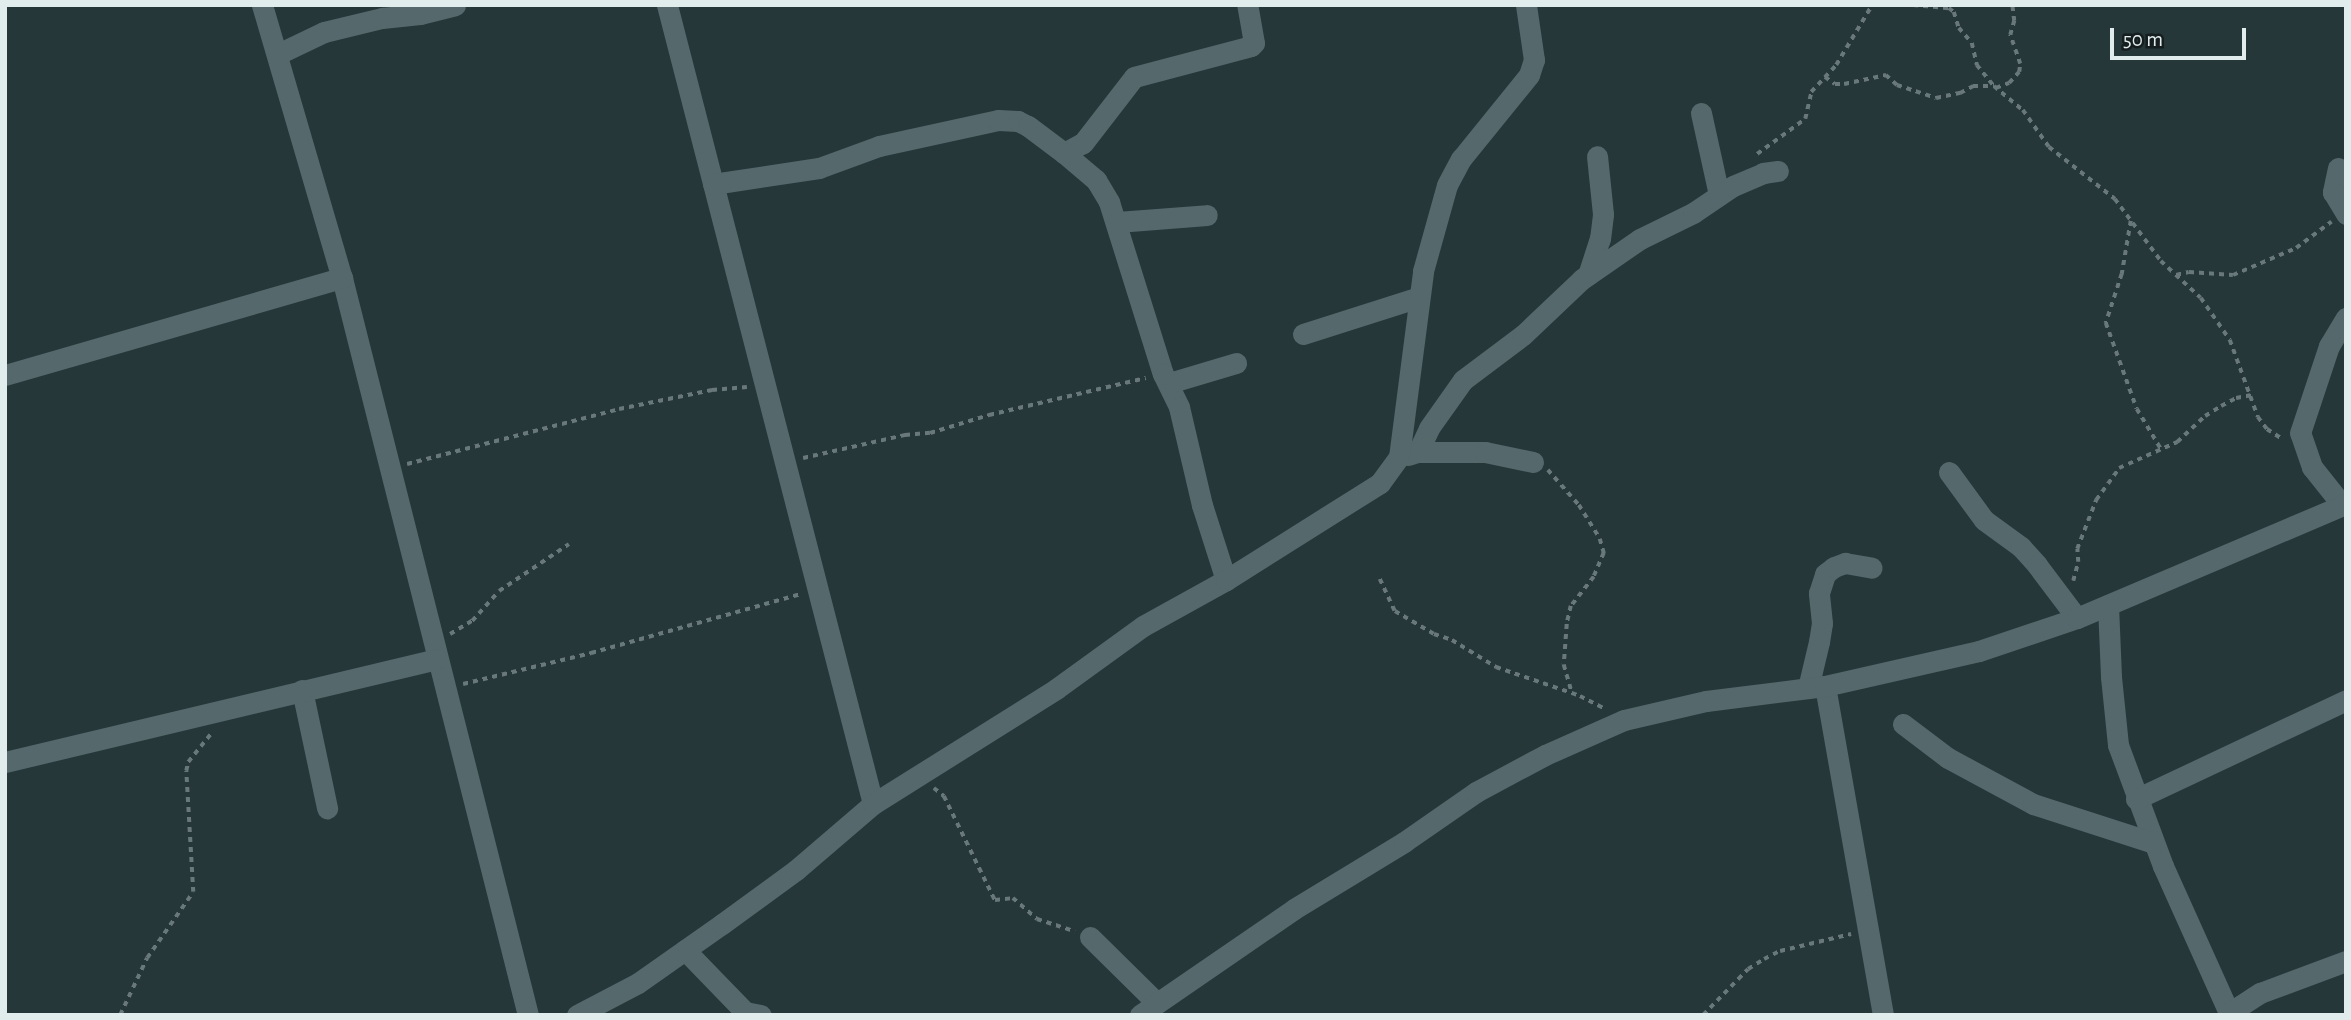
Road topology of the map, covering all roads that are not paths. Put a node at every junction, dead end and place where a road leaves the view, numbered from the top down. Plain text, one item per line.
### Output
1 (262, 5) edge
2 (455, 5) edge
3 (667, 5) edge
4 (1247, 5) edge
5 (1526, 5) edge
6 (278, 54) junction
7 (1701, 113) dead end
8 (1064, 153) junction
9 (1597, 156) dead end
10 (2338, 168) dead end
11 (1778, 171) dead end
12 (713, 184) junction
13 (1719, 195) junction
14 (2345, 213) edge
15 (1207, 215) dead end
16 (1117, 222) junction
17 (1588, 275) junction
18 (341, 278) junction
19 (1419, 297) junction
20 (2346, 318) edge
21 (1303, 334) dead end
22 (1236, 363) dead end
23 (5, 375) edge
24 (1166, 378) junction
25 (1408, 455) junction
26 (1533, 462) road end
27 (1949, 472) dead end
28 (2344, 505) edge
29 (1872, 568) dead end
30 (1226, 580) junction
31 (2108, 605) junction
32 (2071, 612) junction
33 (434, 651) junction
34 (1816, 687) junction
35 (302, 690) junction
36 (2346, 700) edge
37 (1903, 724) dead end
38 (5, 762) edge
39 (2136, 799) junction
40 (873, 804) junction
41 (327, 808) dead end
42 (2154, 843) junction
43 (1090, 937) road end
44 (685, 950) junction
45 (2346, 961) edge
46 (1148, 1009) edge
47 (2230, 1014) edge
48 (528, 1015) edge
49 (577, 1015) edge
50 (761, 1015) edge
51 (1883, 1015) edge

1 - 6 street
2 - 6 street
3 - 12 street
4 - 8 street
5 - 19 street
6 - 18 street
7 - 13 street
8 - 12 street
8 - 16 street
9 - 17 street
10 - 14 street
11 - 13 street
12 - 40 street
13 - 17 street
15 - 16 street
16 - 24 street
17 - 25 street
18 - 23 street
18 - 33 street
19 - 21 street
19 - 25 street
20 - 28 street
22 - 24 street
24 - 30 street
25 - 26 street
25 - 30 street
27 - 32 street
28 - 31 street
29 - 34 street
30 - 40 street
31 - 32 street
31 - 39 street
32 - 34 street
33 - 35 street
33 - 48 street
34 - 46 street
34 - 51 street
35 - 38 street
35 - 41 street
36 - 39 street
37 - 42 street
39 - 42 street
40 - 44 street
42 - 47 street
43 - 46 street
44 - 49 street
44 - 50 street
45 - 47 street

